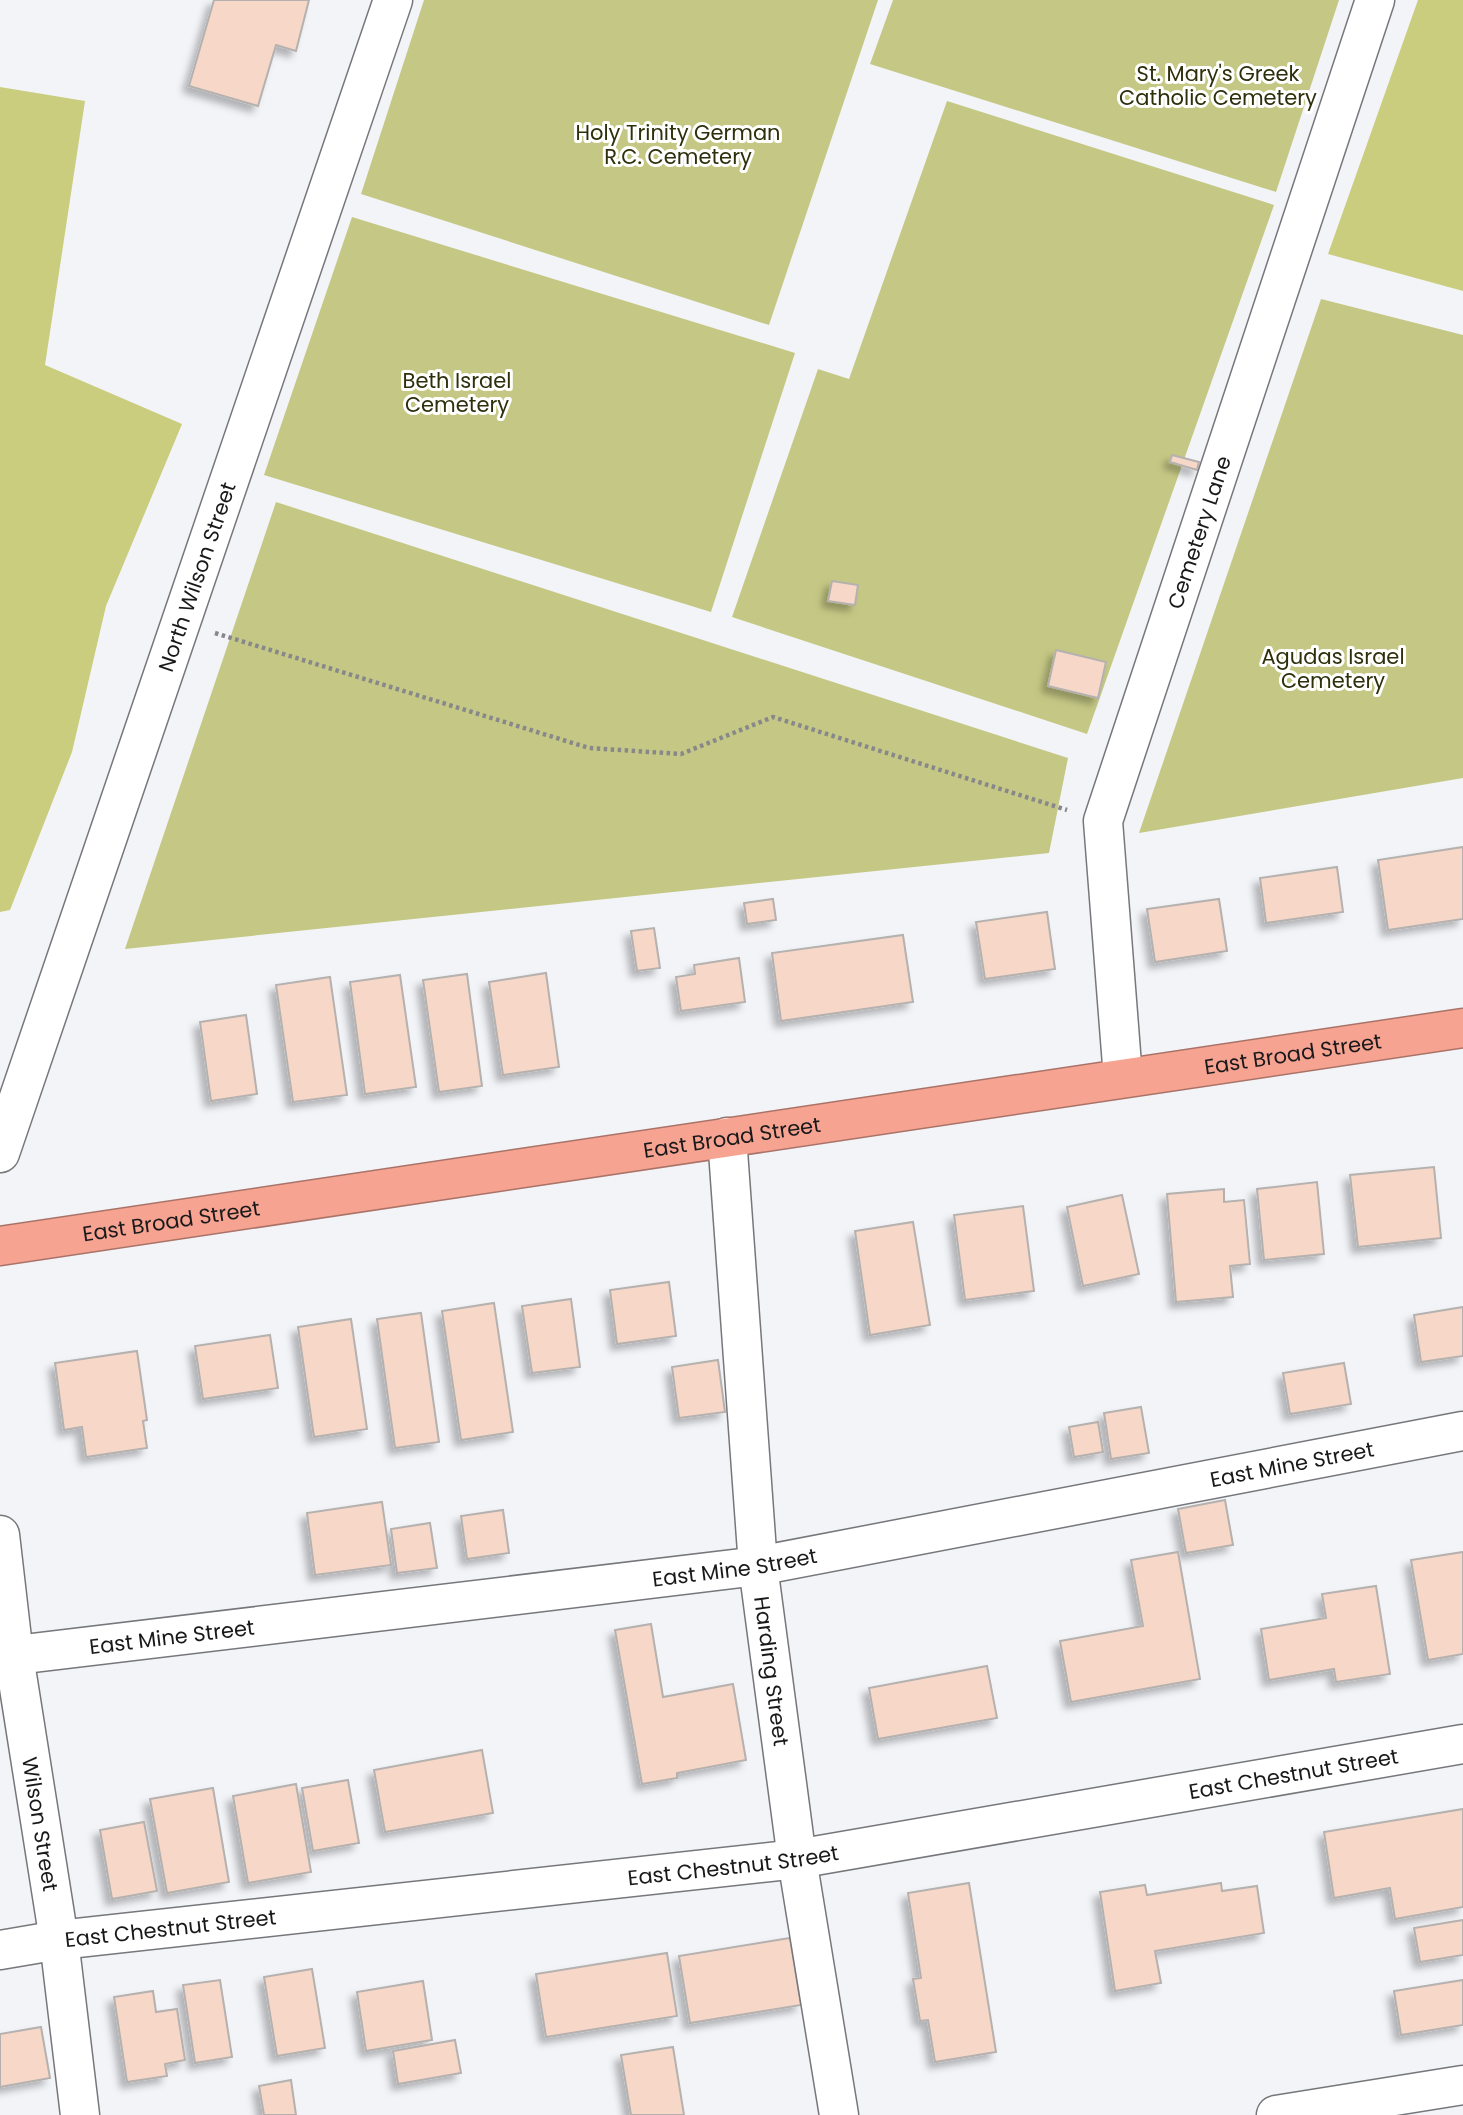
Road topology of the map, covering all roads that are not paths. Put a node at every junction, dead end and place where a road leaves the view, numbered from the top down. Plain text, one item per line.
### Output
1 (393, 0) edge
2 (1375, 0) edge
3 (1463, 1028) edge
4 (1123, 1078) junction
5 (727, 1137) junction
6 (0, 1153) edge
7 (0, 1246) edge
8 (1463, 1431) edge
9 (0, 1535) edge
10 (758, 1566) junction
11 (7, 1656) edge
12 (1463, 1744) edge
13 (797, 1859) junction
14 (59, 1940) junction
15 (0, 1950) edge
16 (1463, 2085) edge
17 (80, 2115) edge
18 (839, 2115) edge
19 (1276, 2115) edge

1 - 6 street, North Wilson Street
2 - 4 street, Cemetery Lane
3 - 4 highway, East Broad Street
4 - 5 highway, East Broad Street
5 - 7 highway, East Broad Street
5 - 10 street, Harding Street
8 - 10 street, East Mine Street
9 - 11 street, Wilson Street
10 - 11 street, East Mine Street
10 - 13 street, Harding Street
11 - 14 street, Wilson Street
12 - 13 street, East Chestnut Street
13 - 14 street, East Chestnut Street
13 - 18 street, Harding Street
14 - 15 street, East Chestnut Street
14 - 17 street, Wilson Street
16 - 19 street

